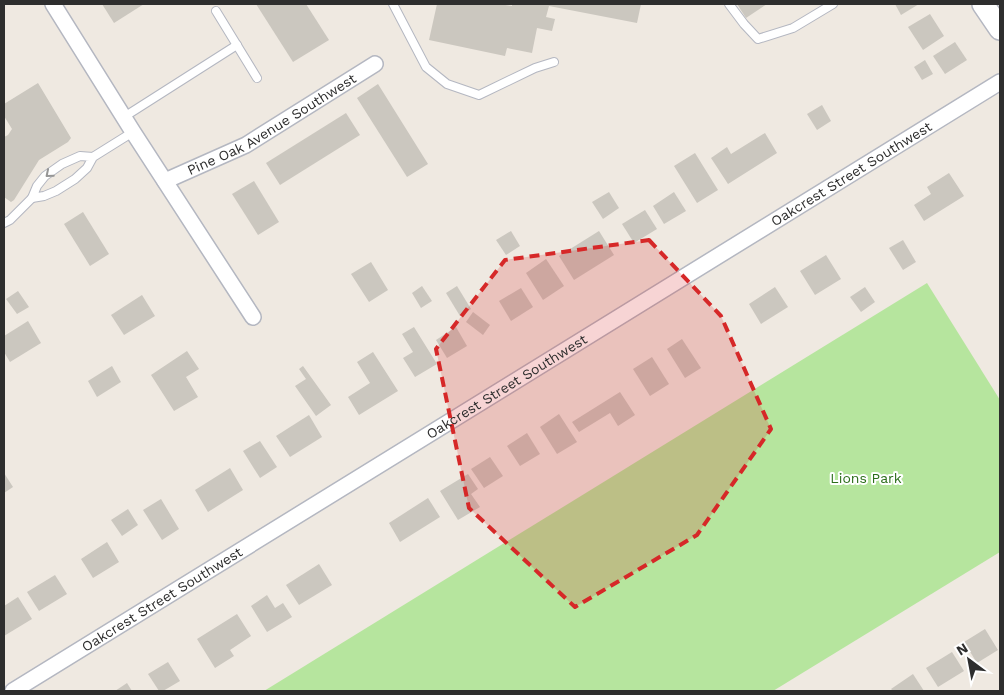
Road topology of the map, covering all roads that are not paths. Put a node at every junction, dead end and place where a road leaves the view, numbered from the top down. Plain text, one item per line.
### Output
1 (53, 4) edge
2 (393, 4) edge
3 (729, 4) edge
4 (833, 4) edge
5 (984, 4) edge
6 (216, 11) dead end
7 (1000, 29) edge
8 (237, 45) junction
9 (554, 62) dead end
10 (375, 64) dead end
11 (257, 78) dead end
12 (1000, 82) edge
13 (124, 117) junction
14 (133, 132) junction
15 (93, 157) junction
16 (165, 181) junction
17 (32, 198) junction
18 (6, 221) edge
19 (252, 317) dead end
20 (13, 691) edge

1 - 13 street
2 - 9 lane
3 - 4 lane
5 - 7 main road
6 - 8 lane
8 - 11 lane
8 - 13 lane
10 - 16 street, Pine Oak Avenue Southwest
12 - 20 street, Oakcrest Street Southwest
13 - 14 street
14 - 15 lane
14 - 16 street
15 - 17 lane
15 -> 17 lane
16 - 19 street
17 - 18 lane

